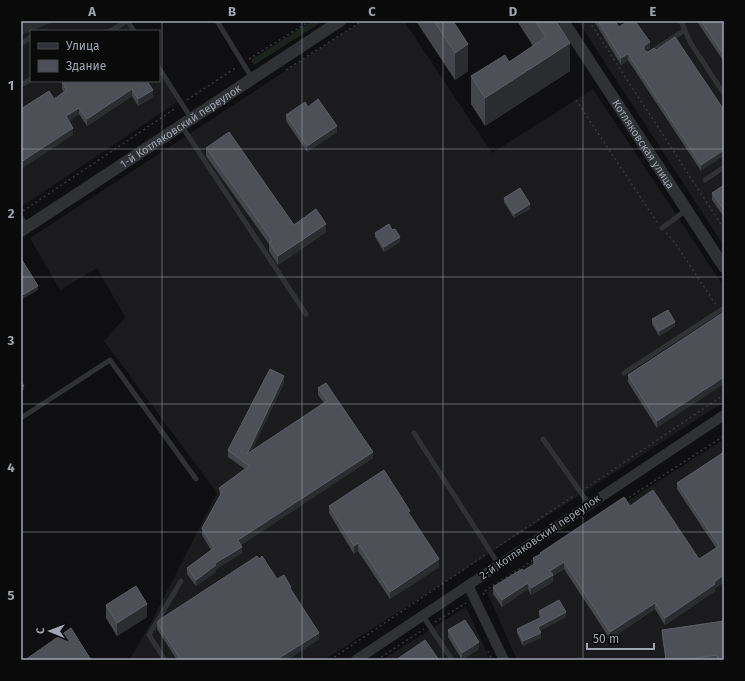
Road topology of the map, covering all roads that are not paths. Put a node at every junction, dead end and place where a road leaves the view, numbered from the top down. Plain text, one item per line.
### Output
1 (217, 21) edge
2 (681, 21) edge
3 (337, 22) edge
4 (564, 22) edge
5 (112, 30) edge
6 (133, 30) edge
7 (685, 30) junction
8 (30, 37) edge
9 (21, 44) edge
10 (646, 55) edge
11 (160, 70) edge
12 (252, 79) junction
13 (30, 80) edge
14 (21, 85) edge
15 (724, 94) edge
16 (186, 121) junction
17 (724, 167) edge
18 (705, 180) dead end
19 (686, 210) junction
20 (23, 225) edge
21 (662, 228) road end
22 (724, 267) edge
23 (722, 309) edge
24 (306, 314) dead end
25 (624, 373) dead end
26 (724, 415) edge
27 (21, 418) edge
28 (414, 433) dead end
29 (543, 439) dead end
30 (196, 479) dead end
31 (589, 504) junction
32 (499, 565) junction
33 (181, 581) dead end
34 (468, 586) junction
35 (423, 616) junction
36 (165, 660) edge
37 (356, 660) edge
38 (452, 660) edge
39 (504, 660) edge

1 - 12 lane
2 - 7 lane
3 - 12 street, 1-й Котляковский переулок
4 - 19 street, Котляковская улица
5 - 6 lane
7 - 10 lane
7 - 15 lane
8 - 9 lane
11 - 16 lane
12 - 16 street, 1-й Котляковский переулок
13 - 14 lane
16 - 20 street, 1-й Котляковский переулок
16 - 24 lane
17 - 18 lane
19 - 21 lane
19 - 22 street, Котляковская улица
23 - 25 lane
26 - 31 street, 2-й Котляковский переулок
27 - 30 lane
28 - 32 lane
29 - 31 lane
31 - 32 street, 2-й Котляковский переулок
32 - 34 street, 2-й Котляковский переулок
33 - 36 lane
34 - 35 street, 2-й Котляковский переулок
34 - 39 street
35 - 37 street, 2-й Котляковский переулок
35 - 38 lane

